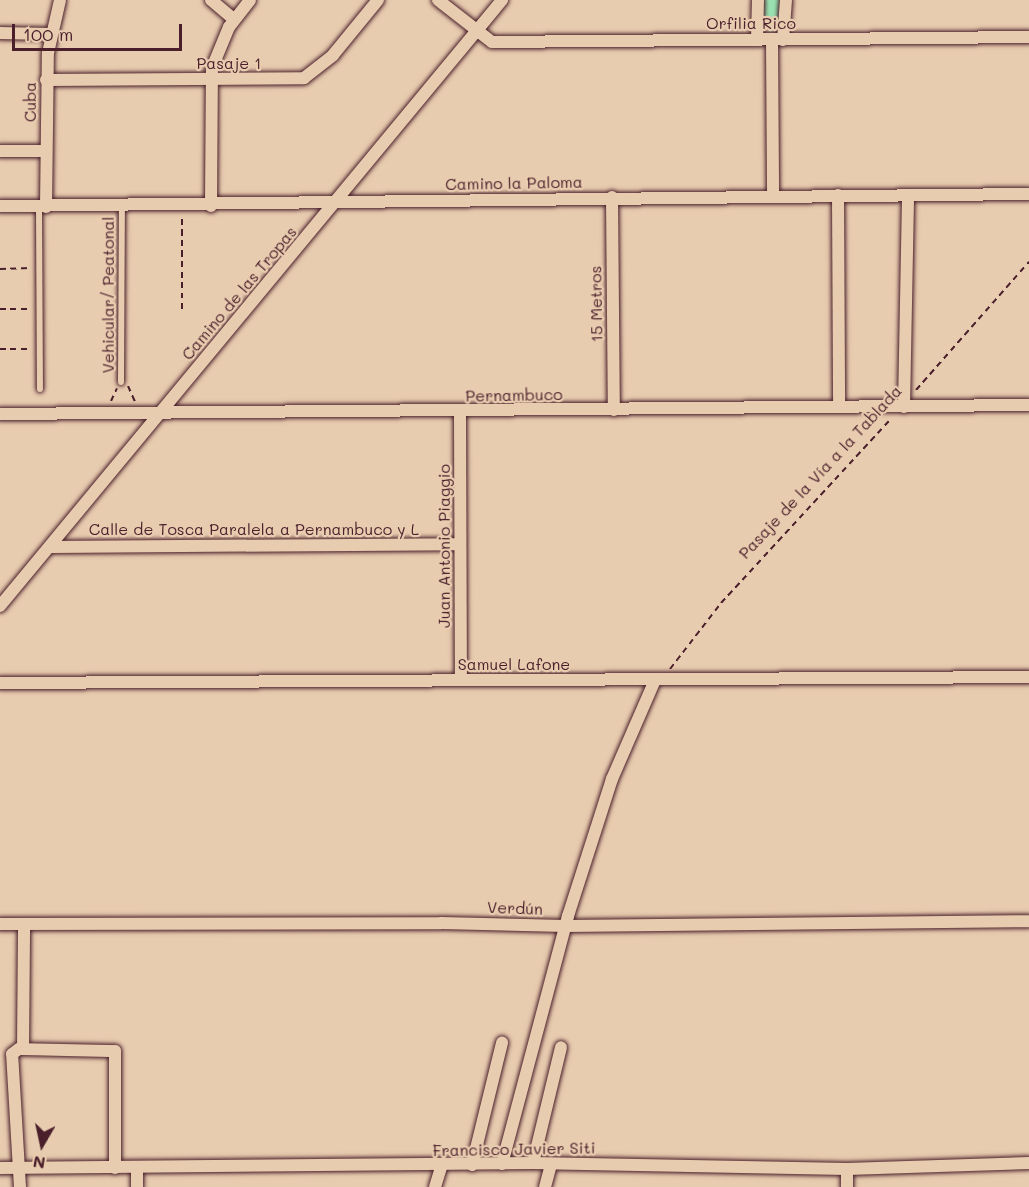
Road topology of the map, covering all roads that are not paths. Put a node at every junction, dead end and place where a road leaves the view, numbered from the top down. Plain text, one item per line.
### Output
1 (60, 0) edge
2 (211, 0) edge
3 (250, 0) edge
4 (378, 0) edge
5 (438, 0) edge
6 (502, 0) edge
7 (758, 0) edge
8 (786, 0) edge
9 (234, 19) junction
10 (0, 33) edge
11 (476, 33) junction
12 (50, 34) junction
13 (1029, 37) edge
14 (757, 40) junction
15 (778, 40) junction
16 (46, 80) junction
17 (211, 80) junction
18 (0, 151) edge
19 (46, 151) junction
20 (1029, 194) edge
21 (773, 195) junction
22 (838, 195) junction
23 (908, 195) junction
24 (612, 197) junction
25 (338, 203) junction
26 (0, 206) edge
27 (211, 206) junction
28 (42, 207) junction
29 (122, 207) junction
30 (121, 382) road end
31 (40, 389) dead end
32 (1029, 405) edge
33 (839, 407) junction
34 (904, 407) junction
35 (614, 410) junction
36 (460, 412) junction
37 (159, 413) junction
38 (0, 414) edge
39 (459, 544) junction
40 (50, 547) junction
41 (0, 606) edge
42 (1029, 677) edge
43 (461, 680) junction
44 (658, 680) junction
45 (0, 683) edge
46 (1029, 921) edge
47 (0, 924) edge
48 (24, 924) junction
49 (565, 926) junction
50 (502, 1043) dead end
51 (561, 1047) dead end
52 (18, 1052) junction
53 (1029, 1163) edge
54 (502, 1164) junction
55 (533, 1164) junction
56 (551, 1164) junction
57 (472, 1165) junction
58 (441, 1167) junction
59 (0, 1168) edge
60 (21, 1168) junction
61 (115, 1168) junction
62 (137, 1168) junction
63 (847, 1169) junction
64 (20, 1187) edge
65 (137, 1187) edge
66 (435, 1187) edge
67 (545, 1187) edge
68 (847, 1187) edge

1 - 12 street, Cuba
2 - 9 street
3 - 9 street
4 - 17 street, Pasaje 1
5 - 11 street
6 - 11 street, Camino de las Tropas
7 - 14 street
8 - 15 street
9 - 17 street
10 - 12 street
11 - 14 street, Orfilia Rico
11 - 25 street, Camino de las Tropas
12 - 16 street, Cuba
13 - 15 street, Orfilia Rico
14 - 15 street, Orfilia Rico
15 - 21 street
16 - 17 street, Pasaje 1
16 - 19 street, Cuba
17 - 27 street
18 - 19 street
19 - 28 street, Cuba
20 - 23 street, Camino la Paloma
21 - 22 street, Camino la Paloma
21 - 24 street, Camino la Paloma
22 - 23 street, Camino la Paloma
22 - 33 street
23 - 34 street
24 - 25 street, Camino la Paloma
24 - 35 street, 15 Metros
25 - 27 street, Camino la Paloma
25 - 37 street, Camino de las Tropas
26 - 28 street, Camino la Paloma
27 - 29 street, Camino la Paloma
28 - 29 street, Camino la Paloma
28 - 31 lane
29 - 30 lane, Vehicular/ Peatonal
32 - 34 street, Pernambuco
33 - 34 street, Pernambuco
33 - 35 street, Pernambuco
35 - 36 street, Pernambuco
36 - 37 street, Pernambuco
36 - 39 street, Juan Antonio Piaggio
37 - 38 street, Pernambuco
37 - 40 street, Camino de las Tropas
39 - 40 street, Calle de Tosca Paralela a Pernambuco y L
39 - 43 street, Juan Antonio Piaggio
40 - 41 street, Camino de las Tropas
42 - 44 street, Samuel Lafone
43 - 44 street, Samuel Lafone
43 - 45 street, Samuel Lafone
44 - 49 street
46 - 49 street, Verdún
47 - 48 street, Verdún
48 - 49 street, Verdún
48 - 52 street
49 - 54 street
50 - 57 street
51 - 55 street
52 - 60 street
52 - 61 street
53 - 63 street, Francisco Javier Siti
54 - 55 street, Francisco Javier Siti
54 - 57 street, Francisco Javier Siti
55 - 56 street, Francisco Javier Siti
56 - 63 street, Francisco Javier Siti
56 - 67 street
57 - 58 street, Francisco Javier Siti
58 - 62 street, Francisco Javier Siti
58 - 66 street
59 - 60 street, Francisco Javier Siti
60 - 61 street, Francisco Javier Siti
60 - 64 street
61 - 62 street, Francisco Javier Siti
62 - 65 street
63 - 68 street

